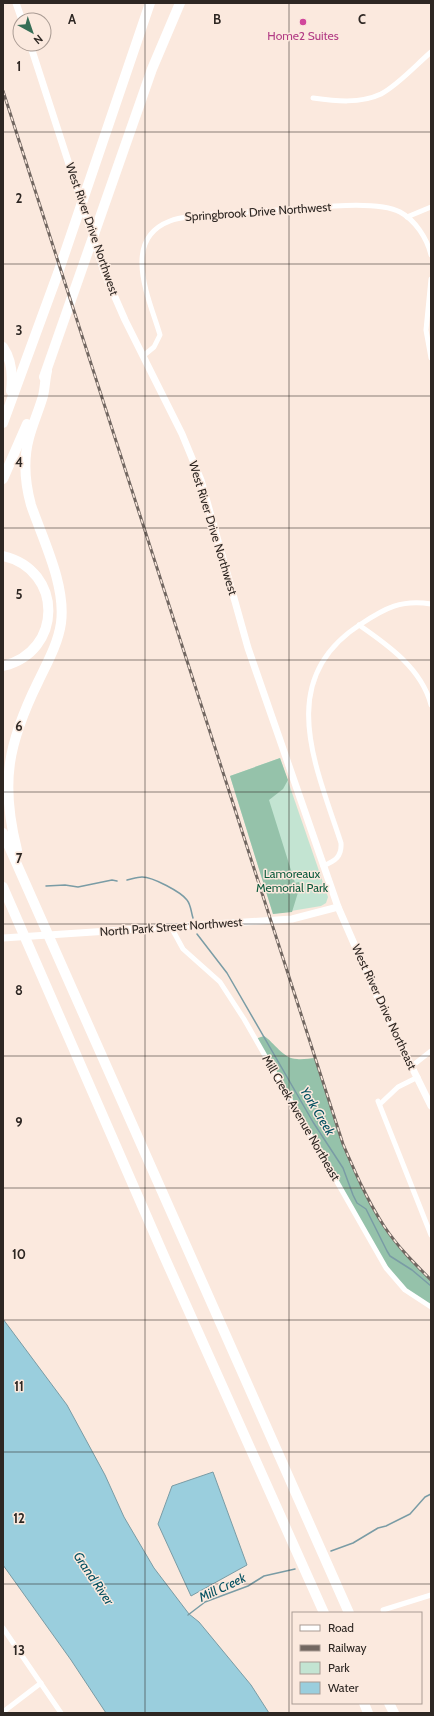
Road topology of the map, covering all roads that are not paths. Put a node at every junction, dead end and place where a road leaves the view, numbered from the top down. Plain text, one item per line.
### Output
1 (180, 3) edge
2 (149, 6) edge
3 (33, 52) edge
4 (431, 52) edge
5 (313, 98) dead end
6 (431, 208) edge
7 (407, 217) junction
8 (431, 255) edge
9 (431, 278) edge
10 (3, 347) edge
11 (143, 356) junction
12 (431, 358) edge
13 (46, 371) junction
14 (4, 420) edge
15 (3, 479) edge
16 (3, 556) edge
17 (431, 604) edge
18 (359, 625) junction
19 (3, 666) edge
20 (431, 705) edge
21 (3, 833) edge
22 (323, 866) junction
23 (3, 887) edge
24 (338, 907) junction
25 (42, 918) junction
26 (171, 927) junction
27 (3, 938) edge
28 (431, 1050) edge
29 (412, 1066) junction
30 (418, 1077) junction
31 (431, 1106) edge
32 (431, 1235) edge
33 (431, 1307) edge
34 (431, 1595) edge
35 (383, 1610) dead end
36 (324, 1612) edge
37 (349, 1612) edge
38 (3, 1628) edge
39 (41, 1683) junction
40 (390, 1704) edge
41 (3, 1712) edge
42 (61, 1713) edge
43 (394, 1713) edge

1 - 13 highway
2 - 14 highway
3 - 11 main road, West River Drive Northwest
4 - 5 street
6 - 7 street
7 - 8 street, Springbrook Drive Northwest
7 - 11 street, Springbrook Drive Northwest
9 - 12 street
10 - 14 highway
11 - 22 main road, West River Drive Northwest
13 - 15 highway
13 - 25 highway
16 - 19 highway
17 - 18 street
18 - 20 street
18 - 22 street
21 - 25 highway
22 - 24 main road, West River Drive Northwest
23 - 36 highway
24 - 26 main road, North Park Street Northwest
24 - 29 main road, West River Drive Northeast
25 - 37 highway
26 - 27 main road, North Park Street Northwest
26 - 33 street, Mill Creek Avenue Northeast
28 - 29 street
29 - 30 main road, West River Drive Northeast
30 - 31 main road, West River Drive Northeast
30 - 32 street
34 - 35 street
38 - 39 street
39 - 41 street
39 - 42 street
40 - 43 highway

